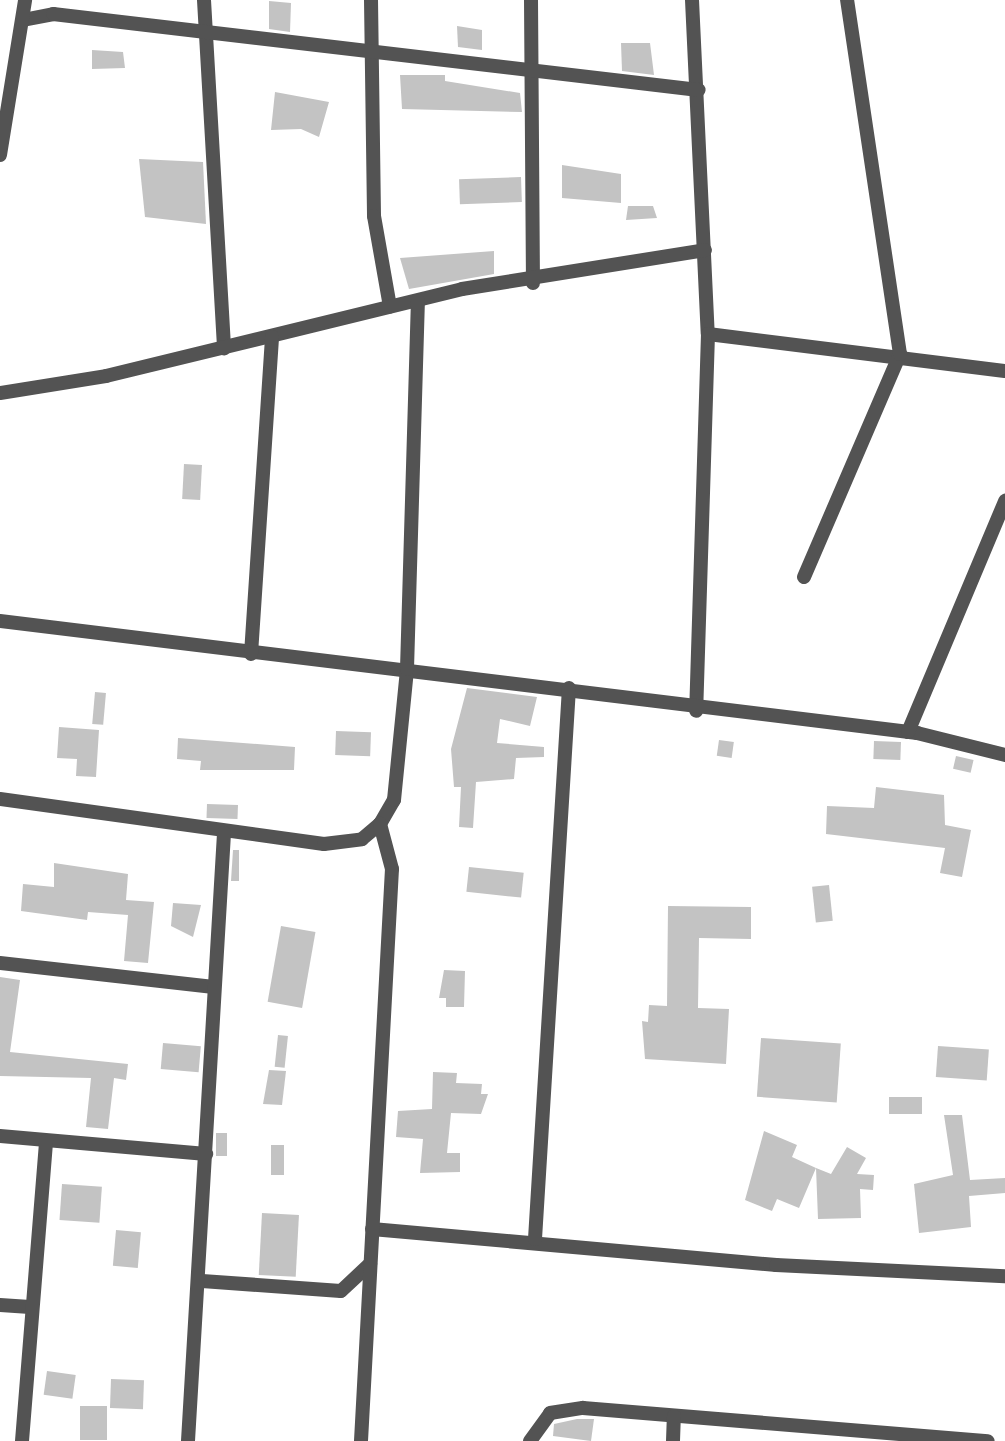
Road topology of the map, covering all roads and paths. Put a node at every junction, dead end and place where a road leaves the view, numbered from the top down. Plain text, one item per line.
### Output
1 (25, 0) edge
2 (204, 0) edge
3 (371, 0) edge
4 (531, 0) edge
5 (692, 0) edge
6 (847, 0) edge
7 (23, 20) junction
8 (205, 31) junction
9 (372, 57) junction
10 (532, 73) junction
11 (699, 90) junction
12 (0, 155) edge
13 (705, 250) junction
14 (533, 283) junction
15 (418, 301) junction
16 (390, 307) junction
17 (708, 334) junction
18 (272, 337) junction
19 (224, 348) junction
20 (900, 354) junction
21 (1005, 371) edge
22 (0, 393) edge
23 (1005, 501) edge
24 (804, 577) dead end
25 (0, 621) edge
26 (251, 654) junction
27 (407, 669) junction
28 (569, 688) junction
29 (696, 711) junction
30 (908, 732) junction
31 (1005, 755) edge
32 (0, 799) edge
33 (380, 824) junction
34 (224, 833) junction
35 (0, 963) edge
36 (214, 987) junction
37 (0, 1136) edge
38 (46, 1141) junction
39 (206, 1154) junction
40 (372, 1229) junction
41 (535, 1239) junction
42 (370, 1263) junction
43 (1005, 1276) edge
44 (202, 1281) junction
45 (0, 1305) edge
46 (30, 1307) junction
47 (674, 1416) junction
48 (22, 1441) edge
49 (188, 1441) edge
50 (361, 1441) edge
51 (530, 1441) edge
52 (673, 1441) edge
53 (988, 1441) edge

1 - 7 street
2 - 8 street
3 - 9 street
4 - 10 street
5 - 11 street
6 - 20 street
7 - 8 street
7 - 12 street
8 - 9 street
8 - 19 street
9 - 10 street
9 - 16 street
10 - 11 street
10 - 14 street
11 - 13 street
13 - 14 street
13 - 17 street
14 - 15 street
15 - 16 street
15 - 27 street
16 - 18 street
17 - 20 street
17 - 29 street
18 - 19 street
18 - 26 street
19 - 22 street
20 - 21 street
20 - 24 street
23 - 30 street
25 - 26 street
26 - 27 street
27 - 28 street
27 - 33 street
28 - 29 street
28 - 41 street
29 - 30 street
30 - 31 street
32 - 34 street
33 - 34 street
33 - 40 street
34 - 36 street
35 - 36 street
36 - 39 street
37 - 38 street
38 - 39 street
38 - 46 street
39 - 44 street
40 - 41 street
40 - 42 street
41 - 43 street
42 - 44 street
42 - 50 street
44 - 49 street
45 - 46 street
46 - 48 street
47 - 51 street
47 - 52 street
47 - 53 street

